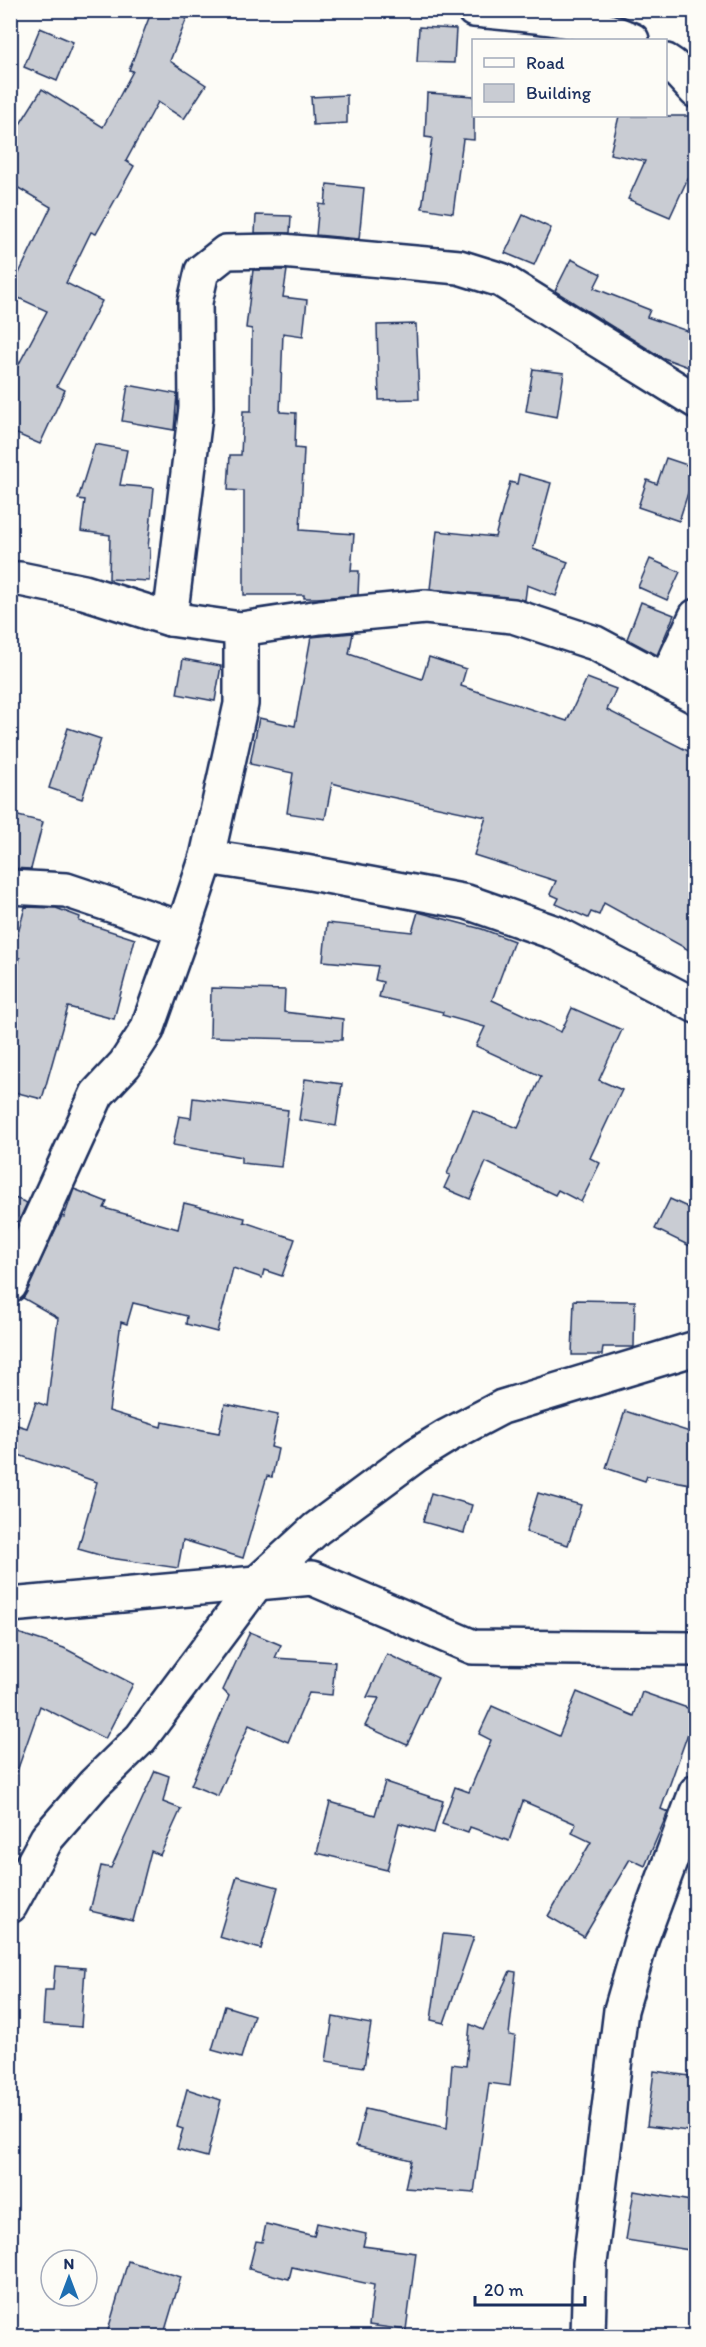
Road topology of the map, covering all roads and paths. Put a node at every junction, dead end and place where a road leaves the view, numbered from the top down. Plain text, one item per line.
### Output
1 (474, 10) edge
2 (630, 39) edge
3 (667, 62) edge
4 (696, 92) edge
5 (696, 401) edge
6 (10, 579) edge
7 (696, 616) edge
8 (170, 619) junction
9 (241, 629) junction
10 (666, 680) junction
11 (696, 697) edge
12 (207, 857) junction
13 (10, 887) edge
14 (183, 929) junction
15 (696, 1006) edge
16 (10, 1285) edge
17 (696, 1348) edge
18 (256, 1584) junction
19 (10, 1605) edge
20 (696, 1649) edge
21 (696, 1792) edge
22 (10, 1906) edge
23 (588, 2337) edge

1 - 2 street
3 - 4 street
5 - 8 street
6 - 8 street
7 - 10 street
8 - 9 street
9 - 10 street
9 - 12 street
10 - 11 street
12 - 14 street
12 - 15 street
13 - 14 street
14 - 16 street
17 - 18 street
18 - 19 street
18 - 20 street
18 - 22 street
21 - 23 street

